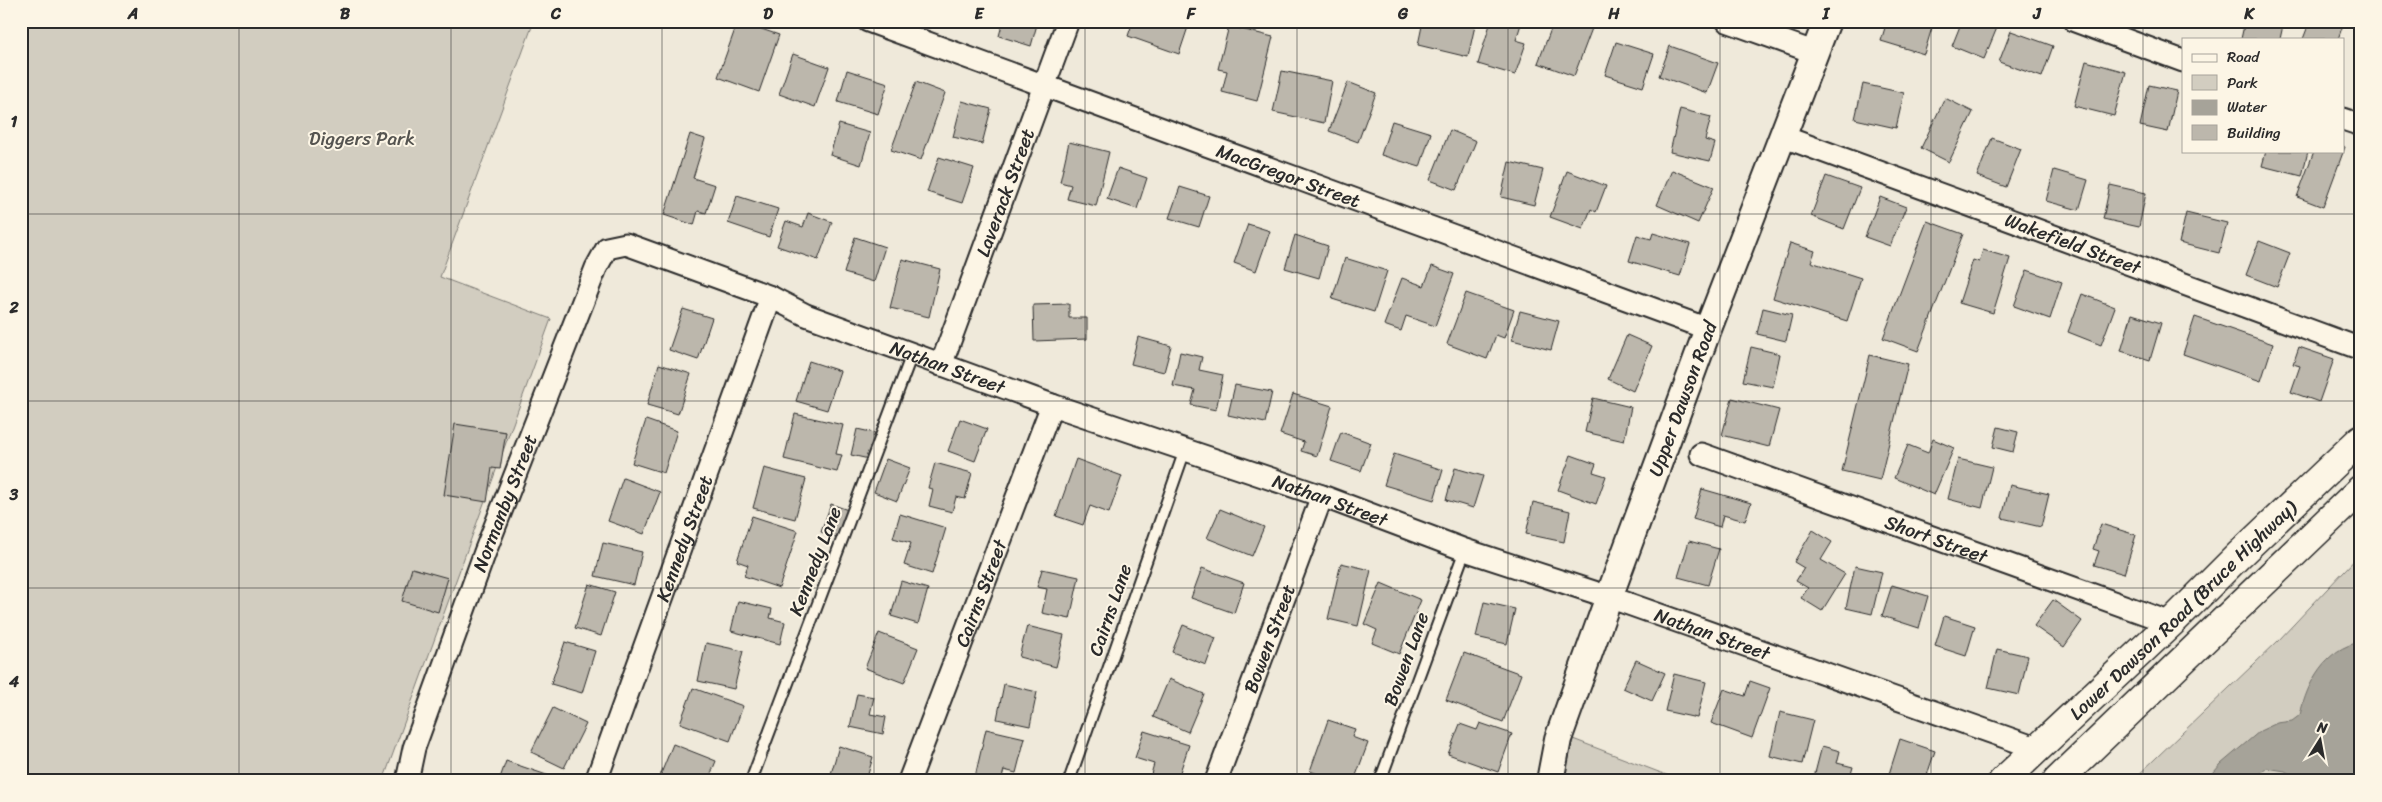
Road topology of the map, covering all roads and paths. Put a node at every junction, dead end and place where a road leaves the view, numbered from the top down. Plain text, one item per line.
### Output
1 (868, 21) edge
2 (1068, 21) edge
3 (1727, 21) edge
4 (1827, 21) edge
5 (2075, 21) edge
6 (1816, 53) junction
7 (2182, 61) edge
8 (1044, 87) junction
9 (2344, 119) edge
10 (2361, 125) edge
11 (1784, 138) junction
12 (626, 244) joint
13 (771, 297) junction
14 (1708, 329) junction
15 (2361, 349) edge
16 (912, 354) junction
17 (941, 365) junction
18 (1052, 405) junction
19 (2361, 439) edge
20 (1185, 450) junction
21 (1701, 454) dead end
22 (2361, 489) edge
23 (1322, 496) junction
24 (1464, 550) junction
25 (1610, 597) junction
26 (2171, 623) junction
27 (2036, 748) junction
28 (407, 781) edge
29 (596, 781) edge
30 (751, 781) edge
31 (909, 781) edge
32 (1069, 781) edge
33 (1216, 781) edge
34 (1380, 781) edge
35 (1550, 781) edge
36 (2003, 781) edge
37 (2058, 781) edge

1 - 8 street, MacGregor Street
2 - 8 street, Laverack Street
3 - 6 street
4 - 6 street, Upper Dawson Road
5 - 7 street
6 - 11 street, Upper Dawson Road
8 - 14 street, MacGregor Street
8 - 17 street, Laverack Street
9 - 10 street
11 - 14 street, Upper Dawson Road
11 - 15 street, Wakefield Street
12 - 13 street, Nathan Street
12 - 28 street, Normanby Street
13 - 16 street, Nathan Street
13 - 29 street, Kennedy Street
14 - 25 street, Upper Dawson Road
16 - 17 street, Nathan Street
16 - 30 lane, Kennedy Lane
17 - 18 street, Nathan Street
18 - 20 street, Nathan Street
18 - 31 street, Cairns Street
19 - 26 highway, Lower Dawson Road (Bruce Highway)
20 - 23 street, Nathan Street
20 - 32 lane, Cairns Lane
21 - 26 street, Short Street
22 - 37 highway, Lower Dawson Road (Bruce Highway)
23 - 24 street, Nathan Street
23 - 33 street, Bowen Street
24 - 25 street, Nathan Street
24 - 34 lane, Bowen Lane
25 - 27 street, Nathan Street
25 - 35 street, Upper Dawson Road
26 - 27 highway, Lower Dawson Road (Bruce Highway)
27 - 36 highway, Lower Dawson Road (Bruce Highway)

